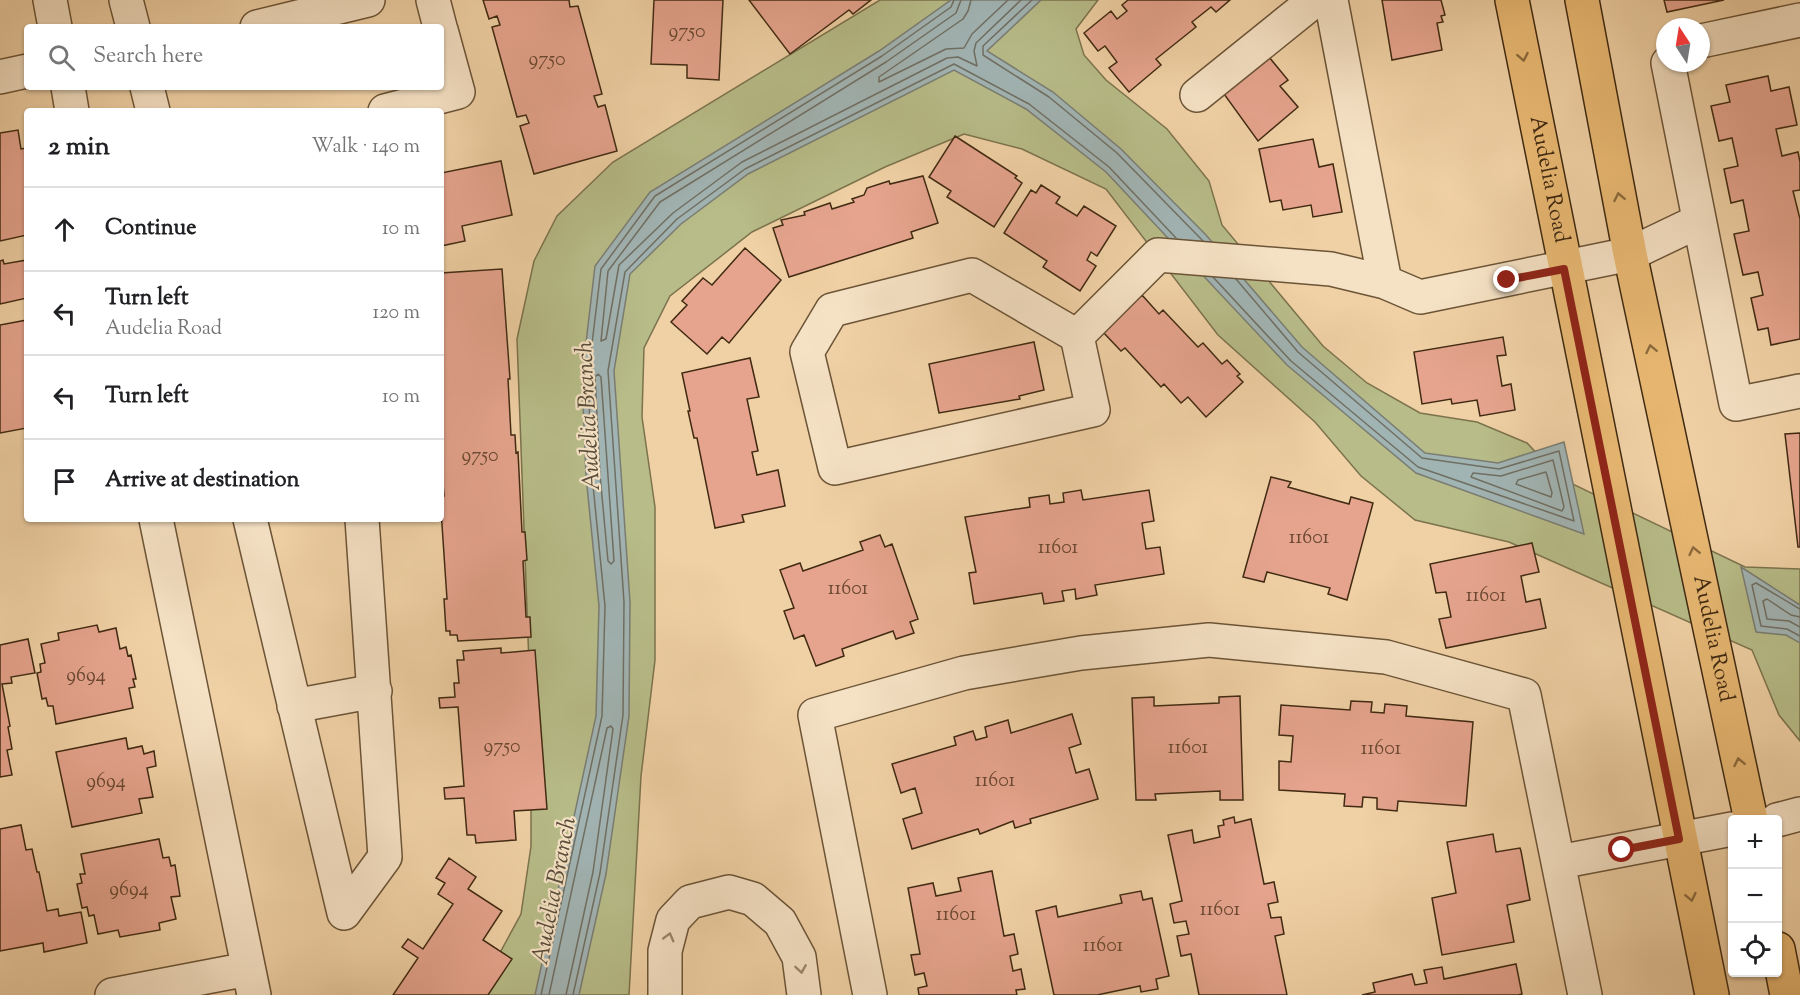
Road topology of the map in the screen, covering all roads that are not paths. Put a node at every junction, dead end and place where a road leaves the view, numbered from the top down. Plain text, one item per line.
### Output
1 (50, 0) edge
2 (126, 0) edge
3 (368, 0) edge
4 (433, 0) edge
5 (1314, 0) edge
6 (1331, 0) edge
7 (1512, 0) edge
8 (1582, 0) edge
9 (1800, 20) edge
10 (54, 24) edge
11 (132, 24) edge
12 (269, 24) edge
13 (440, 24) edge
14 (444, 39) edge
15 (1710, 39) edge
16 (24, 72) edge
17 (1670, 72) edge
18 (0, 77) edge
19 (68, 90) edge
20 (148, 90) edge
21 (1197, 95) dead end
22 (72, 108) edge
23 (152, 108) edge
24 (397, 108) edge
25 (1699, 221) junction
26 (1630, 254) junction
27 (1564, 269) junction
28 (1385, 282) junction
29 (1077, 336) junction
30 (1800, 391) edge
31 (157, 522) edge
32 (251, 522) edge
33 (362, 522) edge
34 (375, 691) junction
35 (294, 706) junction
36 (1800, 814) edge
37 (1750, 815) edge
38 (1782, 818) edge
39 (1728, 830) edge
40 (1679, 839) junction
41 (1559, 862) junction
42 (1782, 969) edge
43 (251, 982) edge
44 (112, 995) edge
45 (665, 995) edge
46 (804, 995) edge
47 (870, 995) edge
48 (1585, 995) edge
49 (1712, 995) edge
50 (1787, 995) edge

1 - 10 lane
2 - 11 lane
3 - 12 lane
4 - 13 lane
5 - 21 lane
6 - 28 lane
7 -> 27 main road, Audelia Road
26 -> 8 main road, Audelia Road
9 - 15 lane
14 - 24 lane
16 - 18 lane
17 - 25 lane
19 - 22 lane
20 - 23 lane
25 - 26 lane
25 - 30 lane
26 - 27 lane
37 -> 26 main road, Audelia Road
27 - 28 lane
27 - 40 main road, Audelia Road
28 - 29 lane
29 - 29 lane
31 - 43 lane
32 - 35 lane
33 - 34 lane
34 - 35 lane
34 - 35 lane
36 - 38 lane
39 - 40 lane
40 - 41 lane
40 -> 49 main road, Audelia Road
41 - 47 lane
41 - 48 lane
42 - 50 main road
43 - 44 lane
45 -> 46 lane

